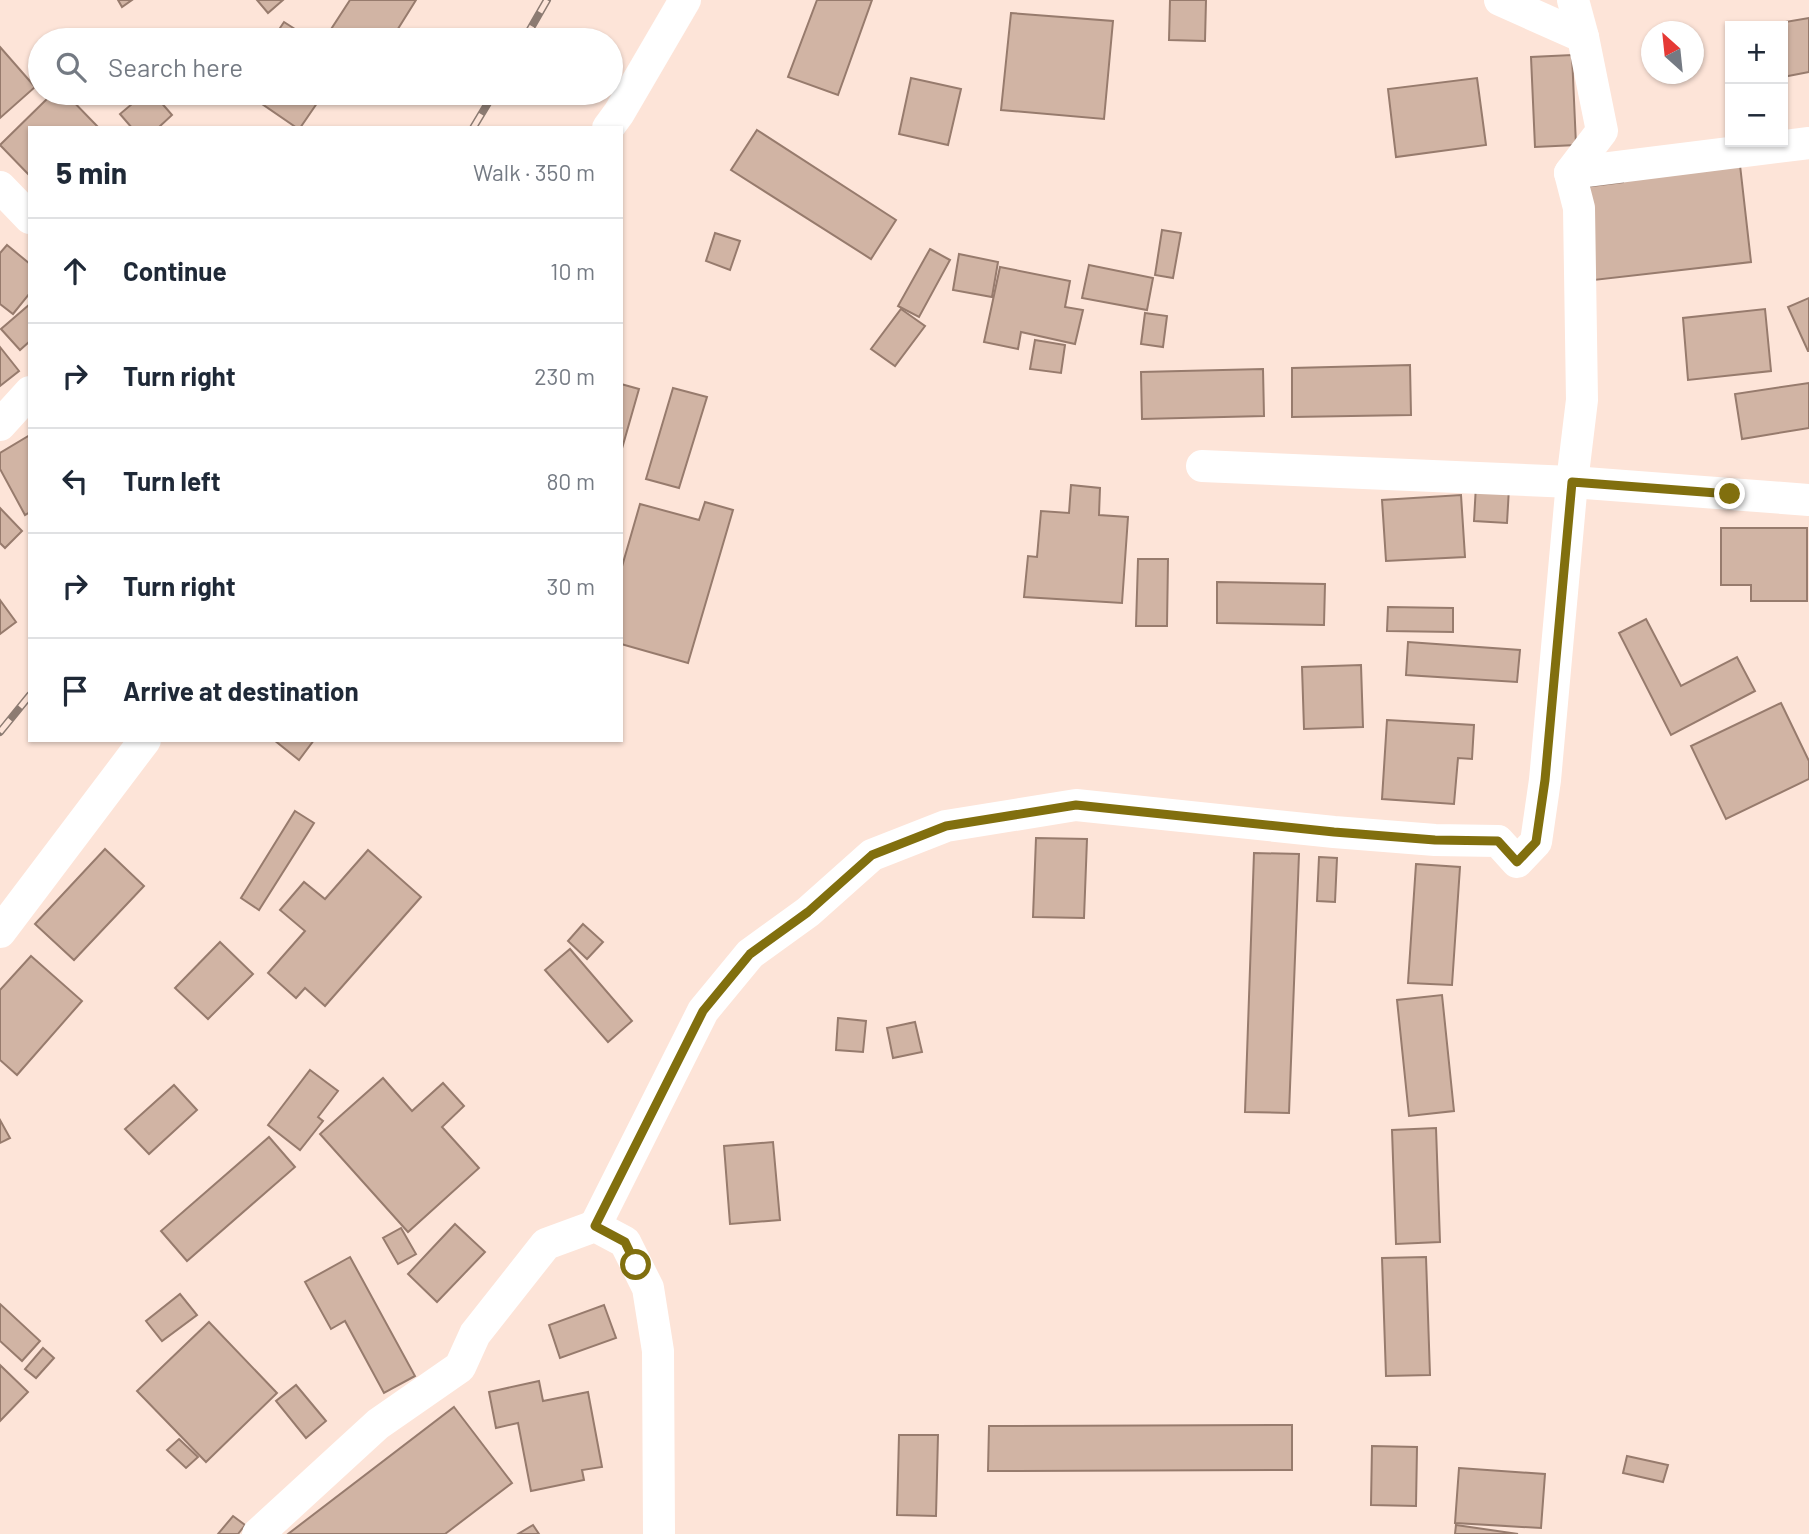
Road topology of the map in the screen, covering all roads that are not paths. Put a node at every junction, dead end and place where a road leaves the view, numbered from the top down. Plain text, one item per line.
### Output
1 (685, 0) edge
2 (1500, 0) edge
3 (1573, 0) edge
4 (1583, 37) junction
5 (609, 126) edge
6 (1809, 143) edge
7 (1570, 173) junction
8 (0, 187) edge
9 (28, 216) edge
10 (28, 394) edge
11 (0, 425) edge
12 (1202, 466) dead end
13 (1572, 482) junction
14 (1809, 500) edge
15 (143, 742) edge
16 (0, 932) edge
17 (595, 1226) junction
18 (258, 1534) edge
19 (659, 1534) edge

1 - 5 street
2 - 4 street
3 - 4 street
4 - 7 street
6 - 7 street
7 - 13 street
8 - 9 street
10 - 11 street
12 - 13 street
13 - 14 street
13 - 17 street
15 - 16 street
17 - 18 street
17 - 19 street

